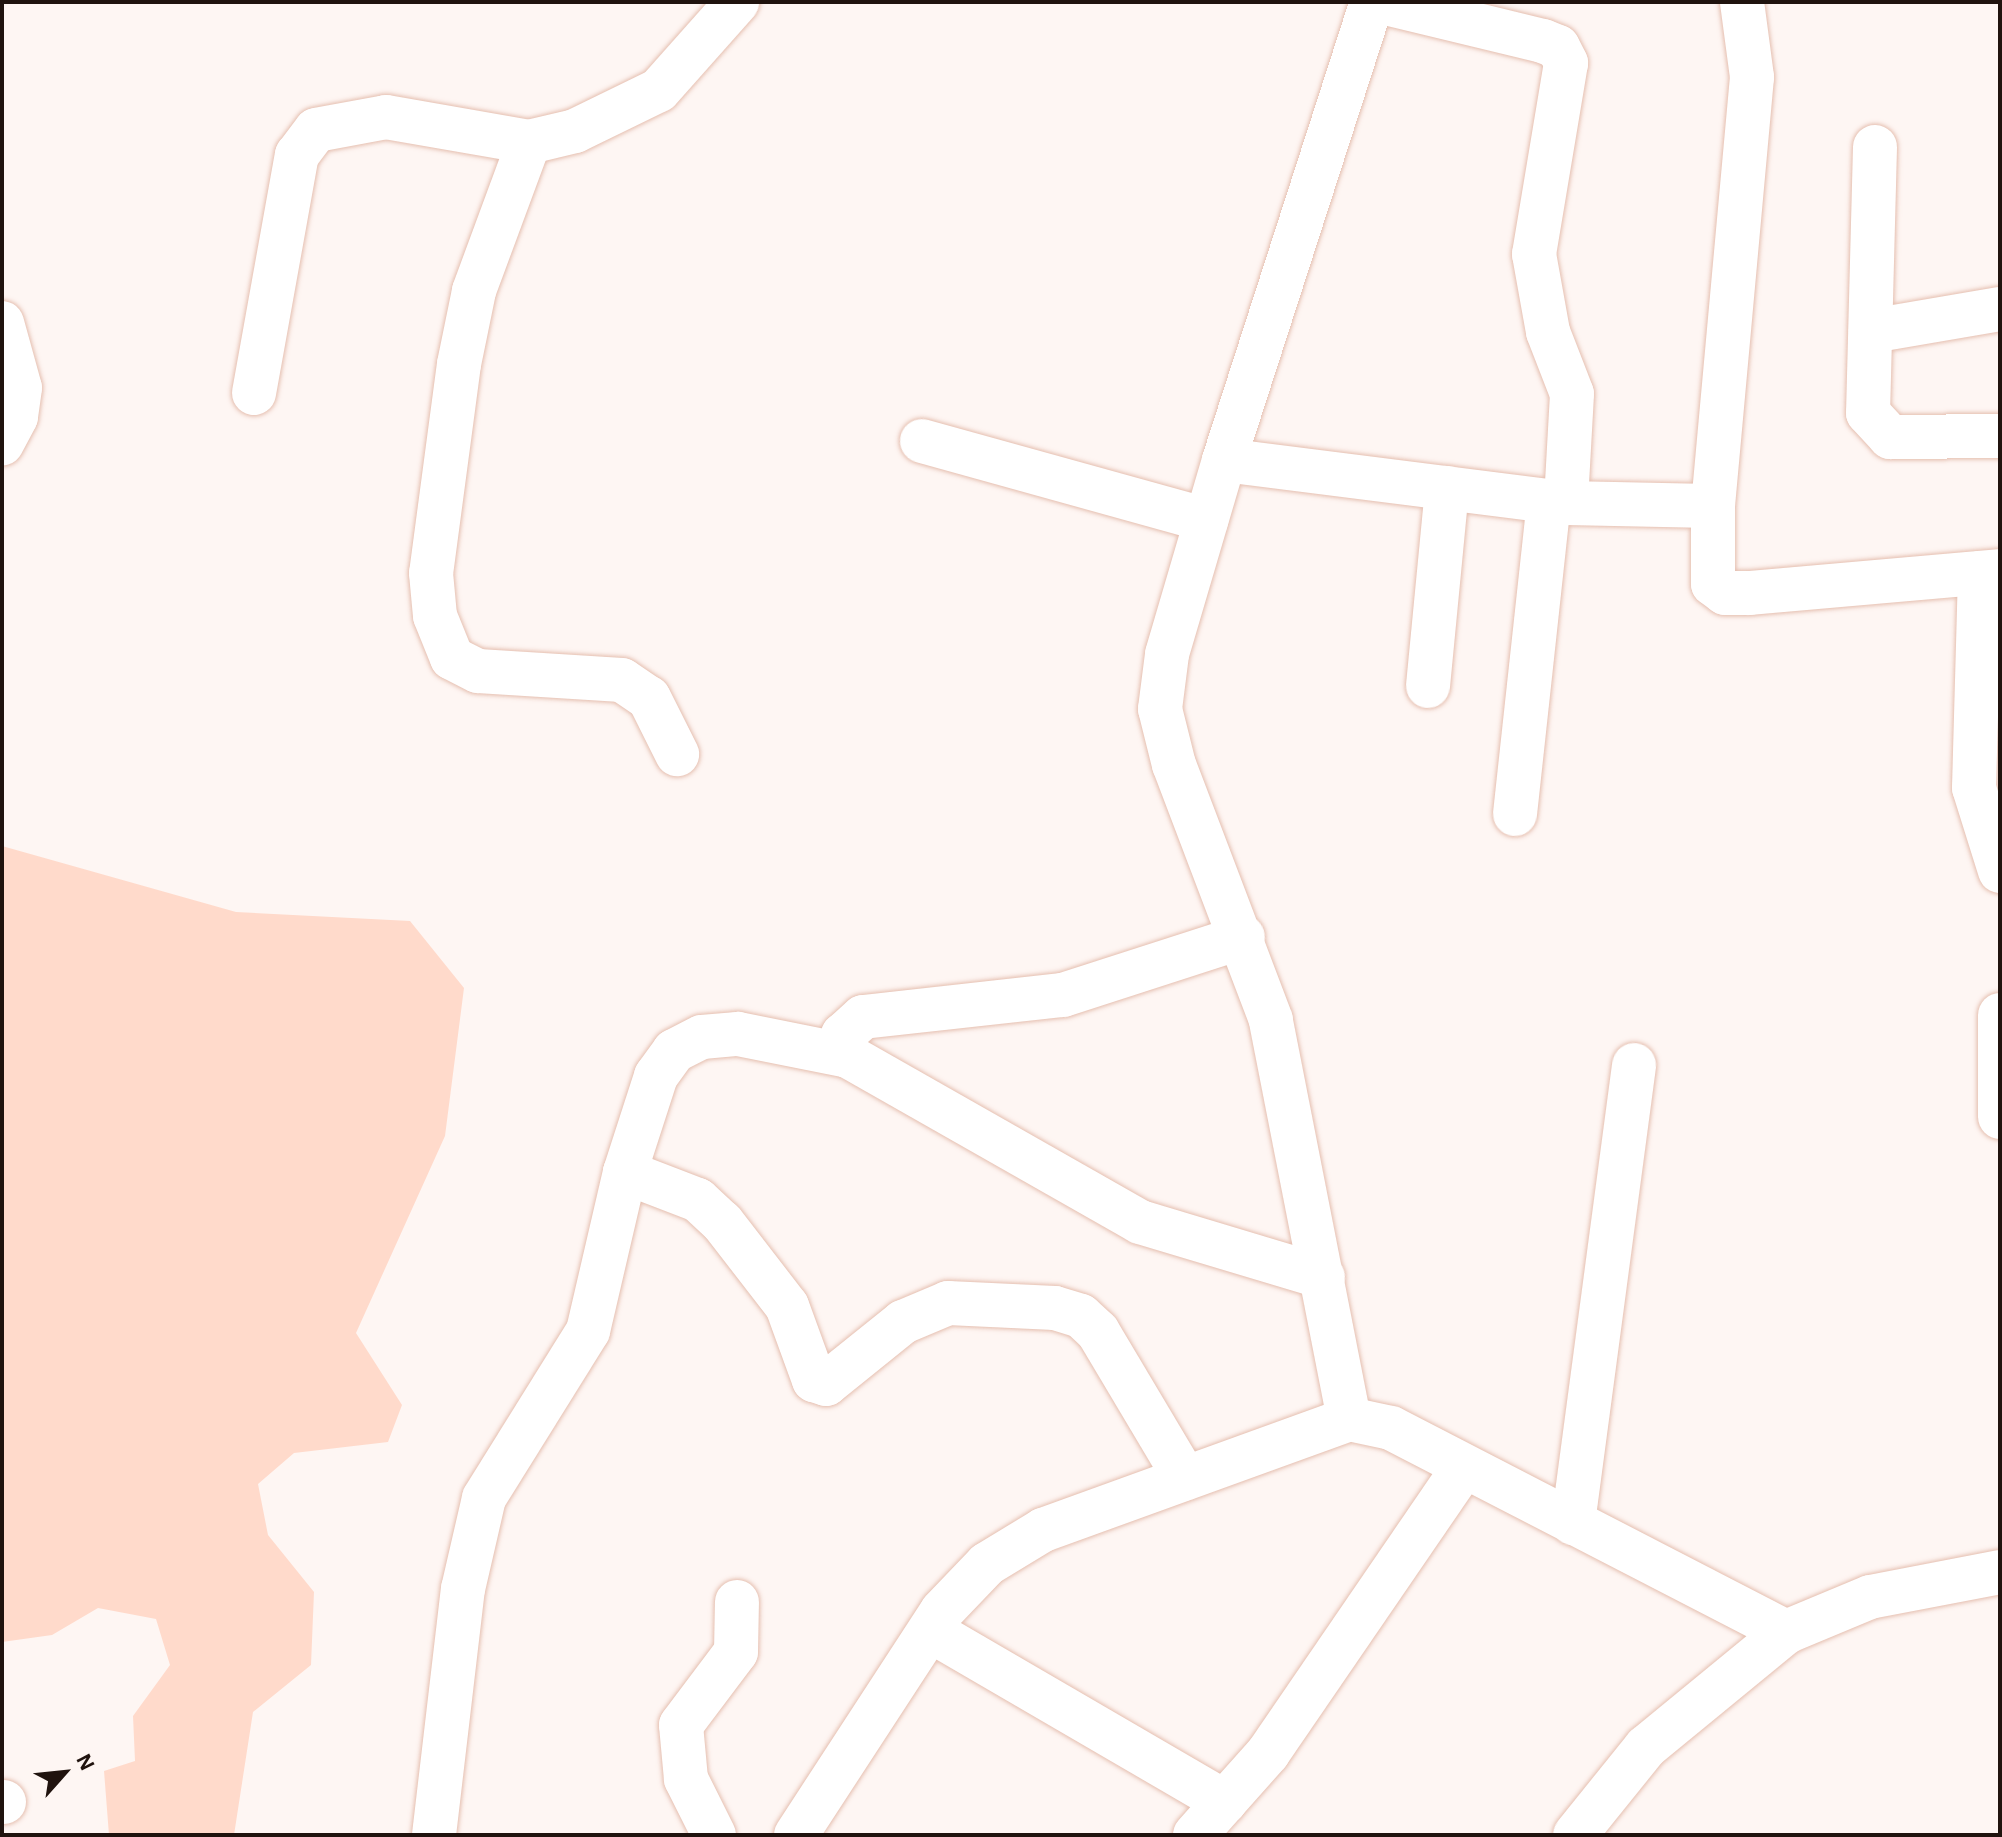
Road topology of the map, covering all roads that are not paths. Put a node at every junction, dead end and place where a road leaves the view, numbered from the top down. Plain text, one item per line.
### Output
1 (737, 2) edge
2 (1372, 2) edge
3 (1382, 2) edge
4 (1742, 2) edge
5 (529, 142) junction
6 (1875, 147) dead end
7 (2000, 309) edge
8 (2, 323) edge
9 (1871, 331) junction
10 (254, 393) dead end
11 (2000, 436) edge
12 (922, 441) dead end
13 (2, 443) edge
14 (1224, 460) junction
15 (1447, 488) junction
16 (1557, 502) junction
17 (1713, 506) junction
18 (1206, 520) junction
19 (1990, 572) edge
20 (1428, 686) dead end
21 (677, 754) dead end
22 (1515, 814) dead end
23 (2000, 871) edge
24 (1243, 937) junction
25 (2000, 1015) edge
26 (848, 1056) junction
27 (1634, 1065) dead end
28 (2000, 1117) edge
29 (625, 1172) junction
30 (1323, 1277) junction
31 (1349, 1419) junction
32 (1463, 1468) junction
33 (1185, 1478) junction
34 (1573, 1523) junction
35 (2000, 1572) edge
36 (737, 1602) dead end
37 (931, 1631) junction
38 (1786, 1632) junction
39 (1225, 1802) junction
40 (434, 1835) edge
41 (714, 1835) edge
42 (796, 1835) edge
43 (1195, 1835) edge
44 (1575, 1835) edge

1 - 5 street
2 - 14 street
3 - 16 street
4 - 17 street
5 - 10 street
5 - 21 street
6 - 9 street
7 - 9 street
8 - 13 street
9 - 11 street
12 - 18 street
14 - 15 street
14 - 18 street
15 - 16 street
15 - 20 street
16 - 17 street
16 - 22 street
17 - 19 street
18 - 24 street
19 - 23 street
24 - 26 street
24 - 30 street
25 - 28 street
26 - 29 street
26 - 30 street
27 - 34 street
29 - 33 street
29 - 40 street
30 - 31 street
31 - 32 street
31 - 33 street
32 - 34 street
32 - 39 street
33 - 37 street
34 - 38 street
35 - 38 street
36 - 41 street
37 - 39 street
37 - 42 street
38 - 44 street
39 - 43 street

